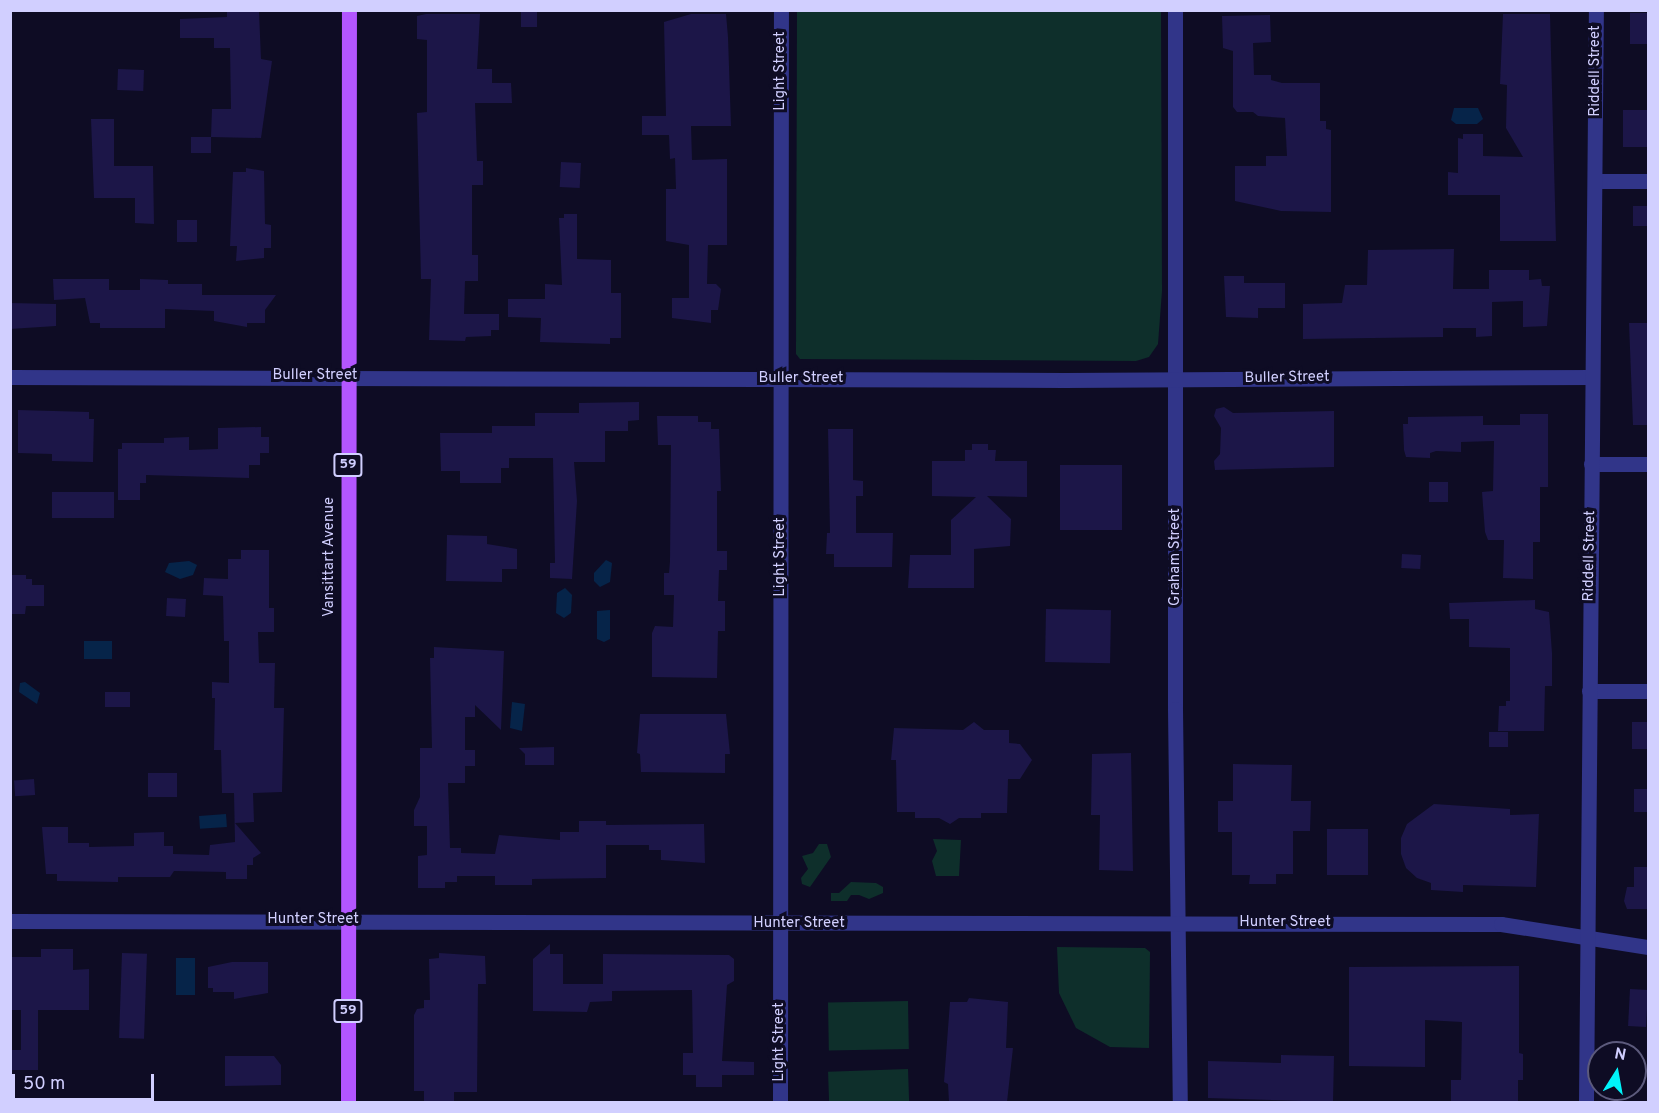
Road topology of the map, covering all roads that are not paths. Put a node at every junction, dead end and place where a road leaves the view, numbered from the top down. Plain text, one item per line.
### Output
1 (349, 10) edge
2 (782, 10) edge
3 (1175, 10) edge
4 (1596, 10) edge
5 (1595, 181) junction
6 (1648, 181) edge
7 (10, 376) edge
8 (348, 376) junction
9 (1592, 377) junction
10 (780, 380) junction
11 (1176, 380) junction
12 (1591, 464) junction
13 (1648, 464) edge
14 (1648, 691) edge
15 (1588, 692) junction
16 (348, 920) junction
17 (10, 921) edge
18 (780, 924) junction
19 (1177, 926) junction
20 (1587, 937) junction
21 (1648, 947) edge
22 (348, 1102) edge
23 (780, 1102) edge
24 (1180, 1102) edge
25 (1586, 1102) edge

1 - 8 main road, Vansittart Avenue / 59
2 - 10 street, Light Street
3 - 11 street, Graham Street
4 - 5 street, Riddell Street
5 - 6 street
5 - 9 street, Riddell Street
7 - 8 street, Buller Street
8 - 10 street, Buller Street
8 - 16 main road, Vansittart Avenue / 59
9 - 11 street, Buller Street
9 - 12 street, Riddell Street
10 - 11 street, Buller Street
10 - 18 street, Light Street
11 - 19 street, Graham Street
12 - 13 street
12 - 15 street, Riddell Street
14 - 15 street
15 - 20 street, Riddell Street
16 - 17 street, Hunter Street
16 - 18 street, Hunter Street
16 - 22 main road, Vansittart Avenue / 59
18 - 19 street, Hunter Street
18 - 23 street, Light Street
19 - 20 street, Hunter Street
19 - 24 street, Graham Street
20 - 21 street, Hunter Street
20 - 25 street, Riddell Street

